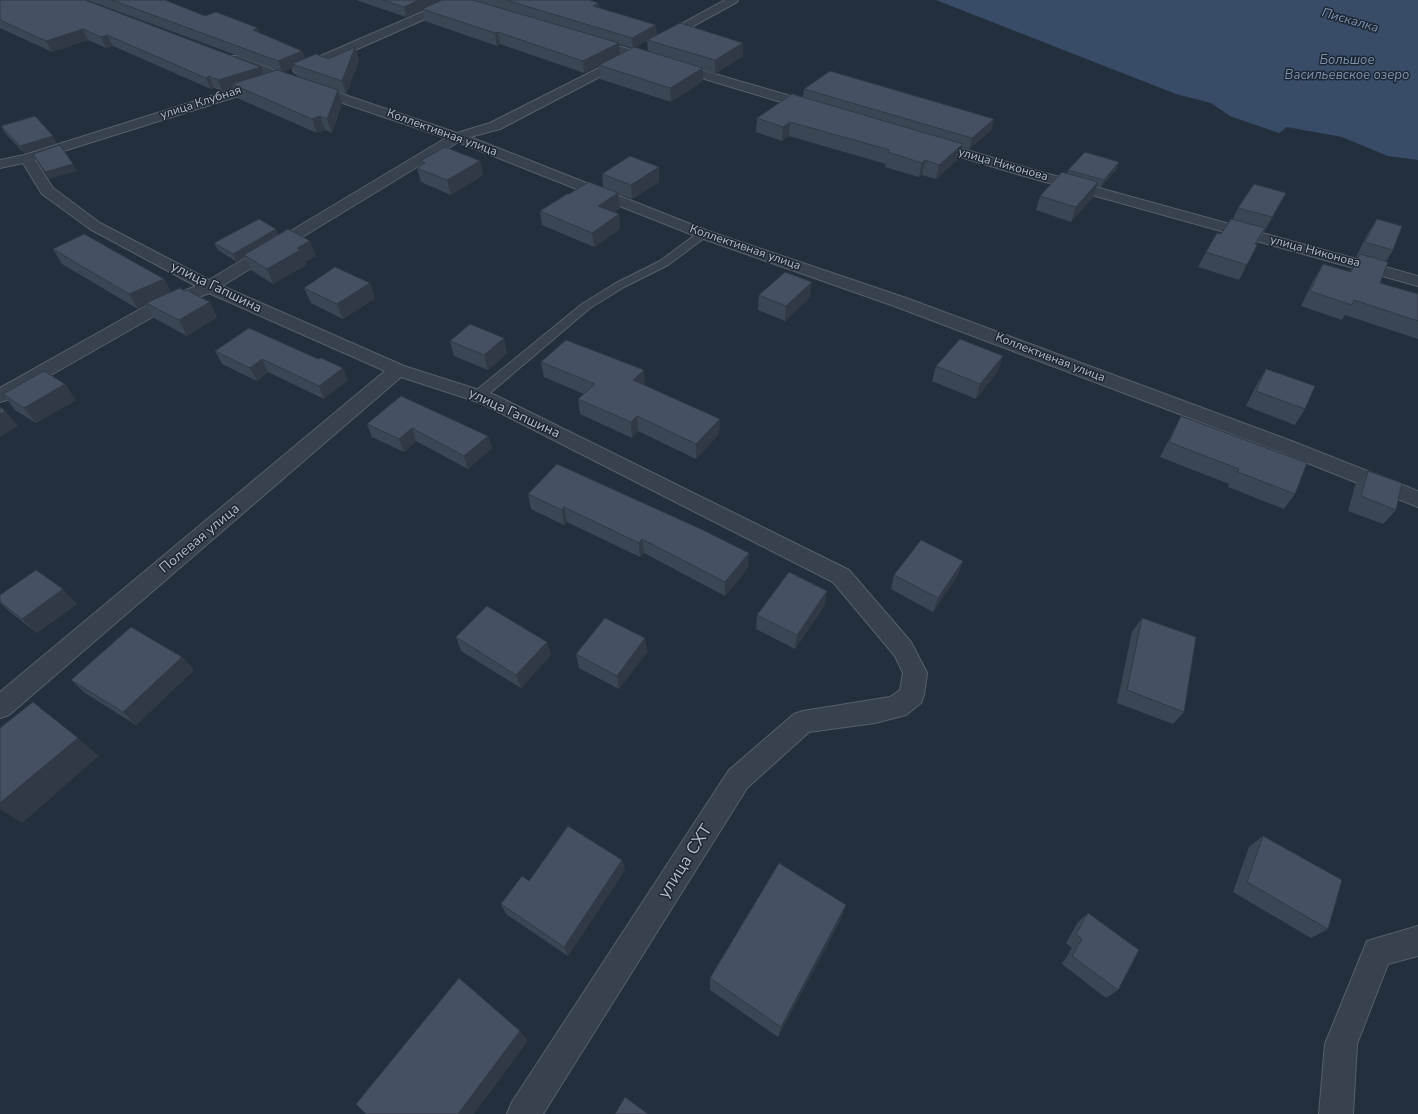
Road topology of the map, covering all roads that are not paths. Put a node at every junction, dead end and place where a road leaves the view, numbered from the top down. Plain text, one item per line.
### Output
1 (733, 0) edge
2 (461, 2) edge
3 (576, 36) edge
4 (218, 53) edge
5 (635, 54) junction
6 (282, 78) junction
7 (824, 111) edge
8 (457, 137) junction
9 (923, 141) edge
10 (27, 158) junction
11 (0, 164) edge
12 (703, 234) junction
13 (1418, 281) edge
14 (209, 287) junction
15 (398, 370) junction
16 (0, 396) edge
17 (478, 396) junction
18 (1418, 498) edge
19 (912, 694) joint
20 (0, 707) edge
21 (1418, 941) edge
22 (524, 1114) edge
23 (1336, 1114) edge

1 - 5 street
2 - 6 street, улица Клубная
3 - 5 street
4 - 6 street, Коллективная улица
5 - 7 street
5 - 8 street
6 - 8 street, Коллективная улица
6 - 10 street, улица Клубная
8 - 12 street, Коллективная улица
8 - 14 street
9 - 13 street, улица Никонова
10 - 11 street, улица Клубная
10 - 14 street, улица Гапшина
12 - 17 lane
12 - 18 street, Коллективная улица
14 - 15 street, улица Гапшина
14 - 16 street
15 - 17 street, улица Гапшина
15 - 20 street, Полевая улица
17 - 19 street, улица Гапшина
19 - 22 street, улица СХТ
21 - 23 street

